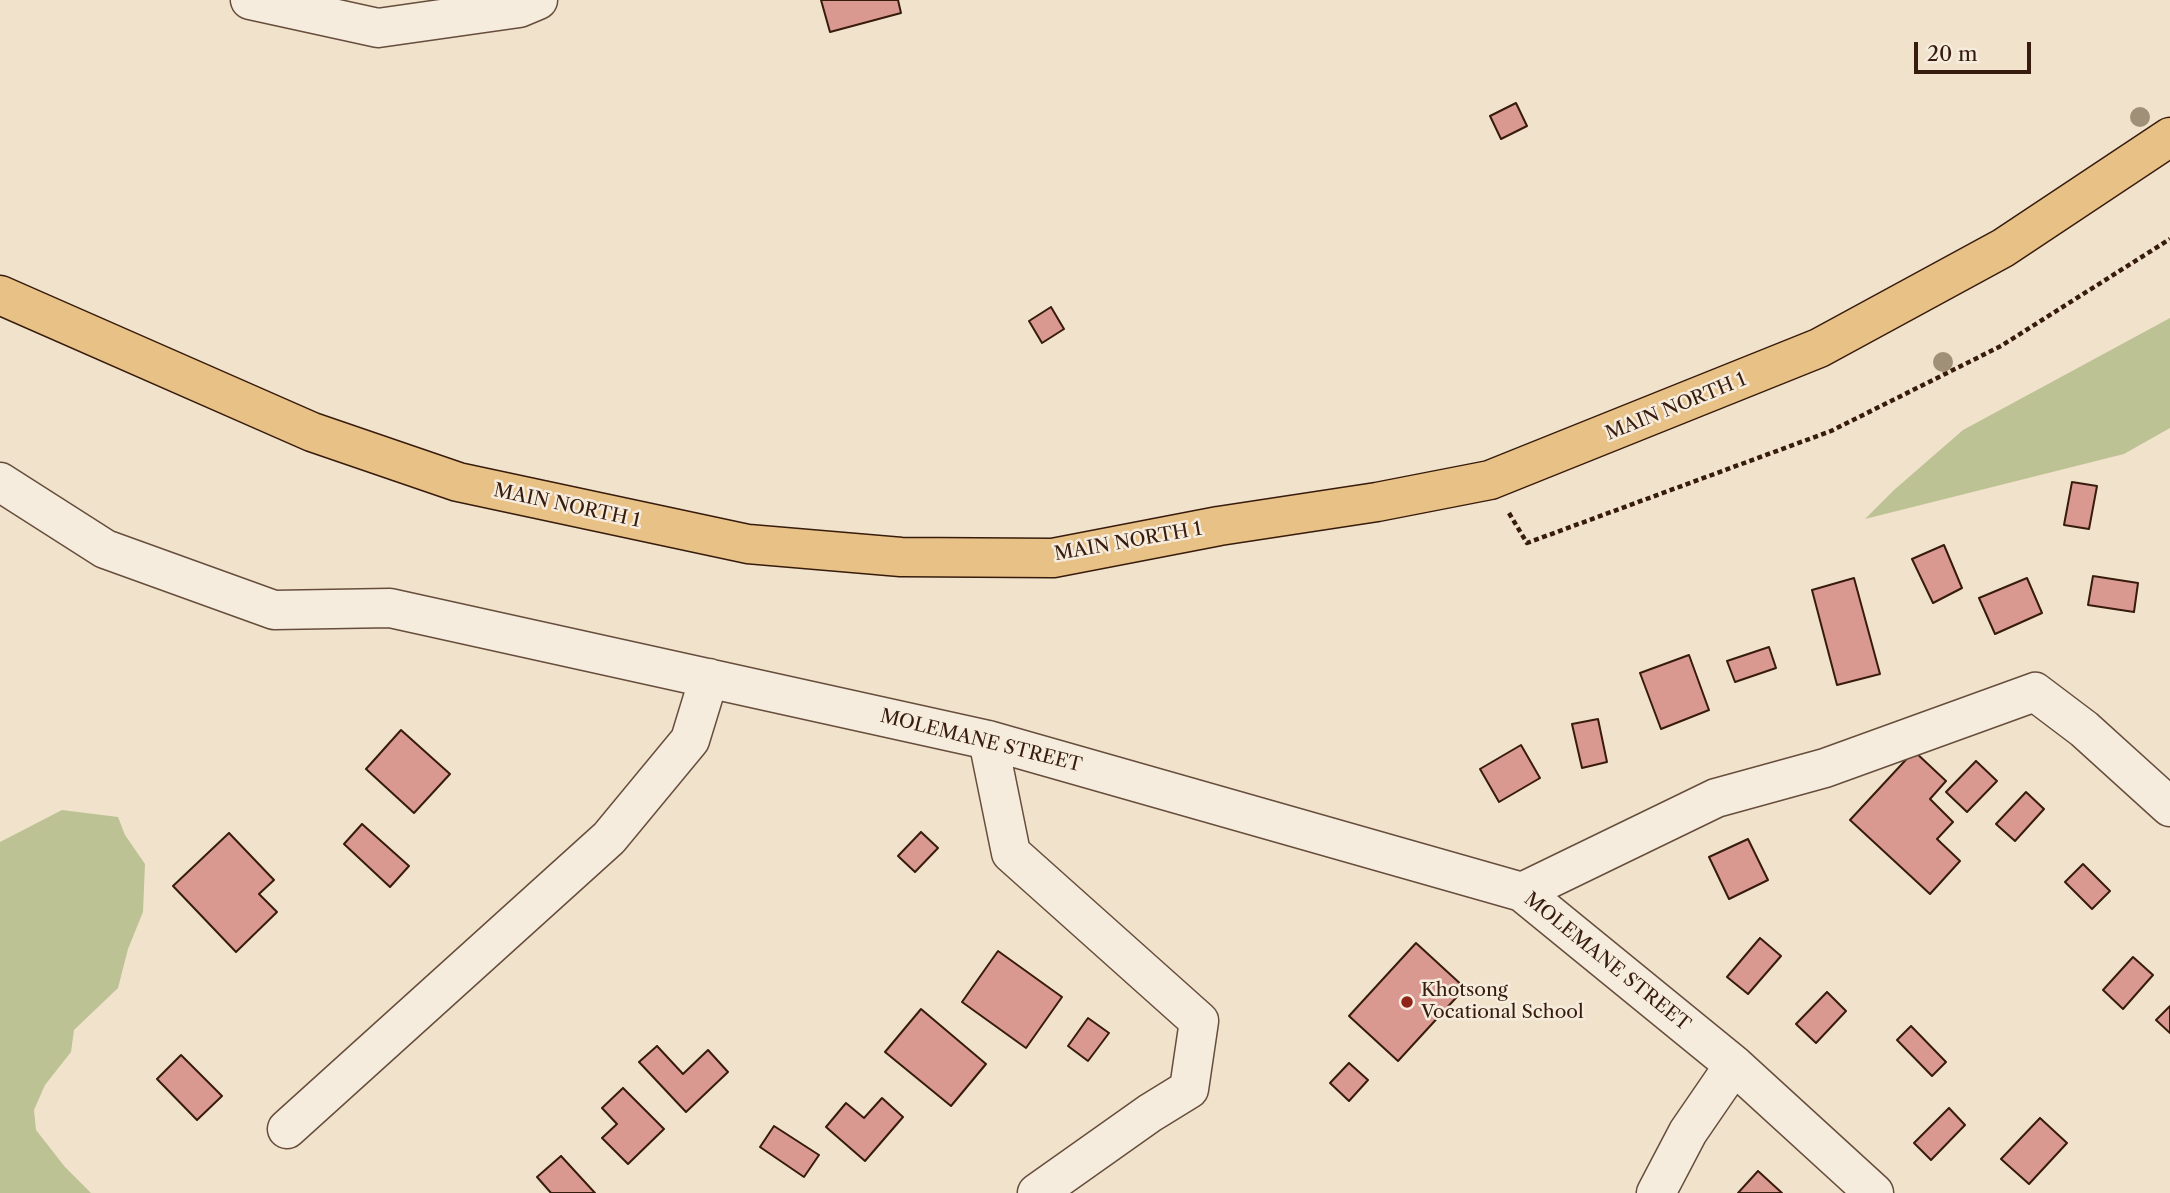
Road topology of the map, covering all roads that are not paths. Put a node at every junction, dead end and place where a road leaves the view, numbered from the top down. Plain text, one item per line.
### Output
1 (250, 0) edge
2 (538, 0) edge
3 (2170, 137) edge
4 (0, 295) edge
5 (0, 482) edge
6 (709, 678) junction
7 (988, 740) junction
8 (2170, 807) edge
9 (1522, 892) junction
10 (1734, 1065) junction
11 (287, 1129) dead end
12 (1037, 1193) edge
13 (1656, 1193) edge
14 (1874, 1193) edge

1 - 2 street
3 - 4 main road, MAIN NORTH 1
5 - 6 street, MOLEMANE STREET
6 - 7 street, MOLEMANE STREET
6 - 11 street
7 - 9 street, MOLEMANE STREET
7 - 12 street
8 - 9 street
9 - 10 street, MOLEMANE STREET
10 - 13 street
10 - 14 street, MOLEMANE STREET

